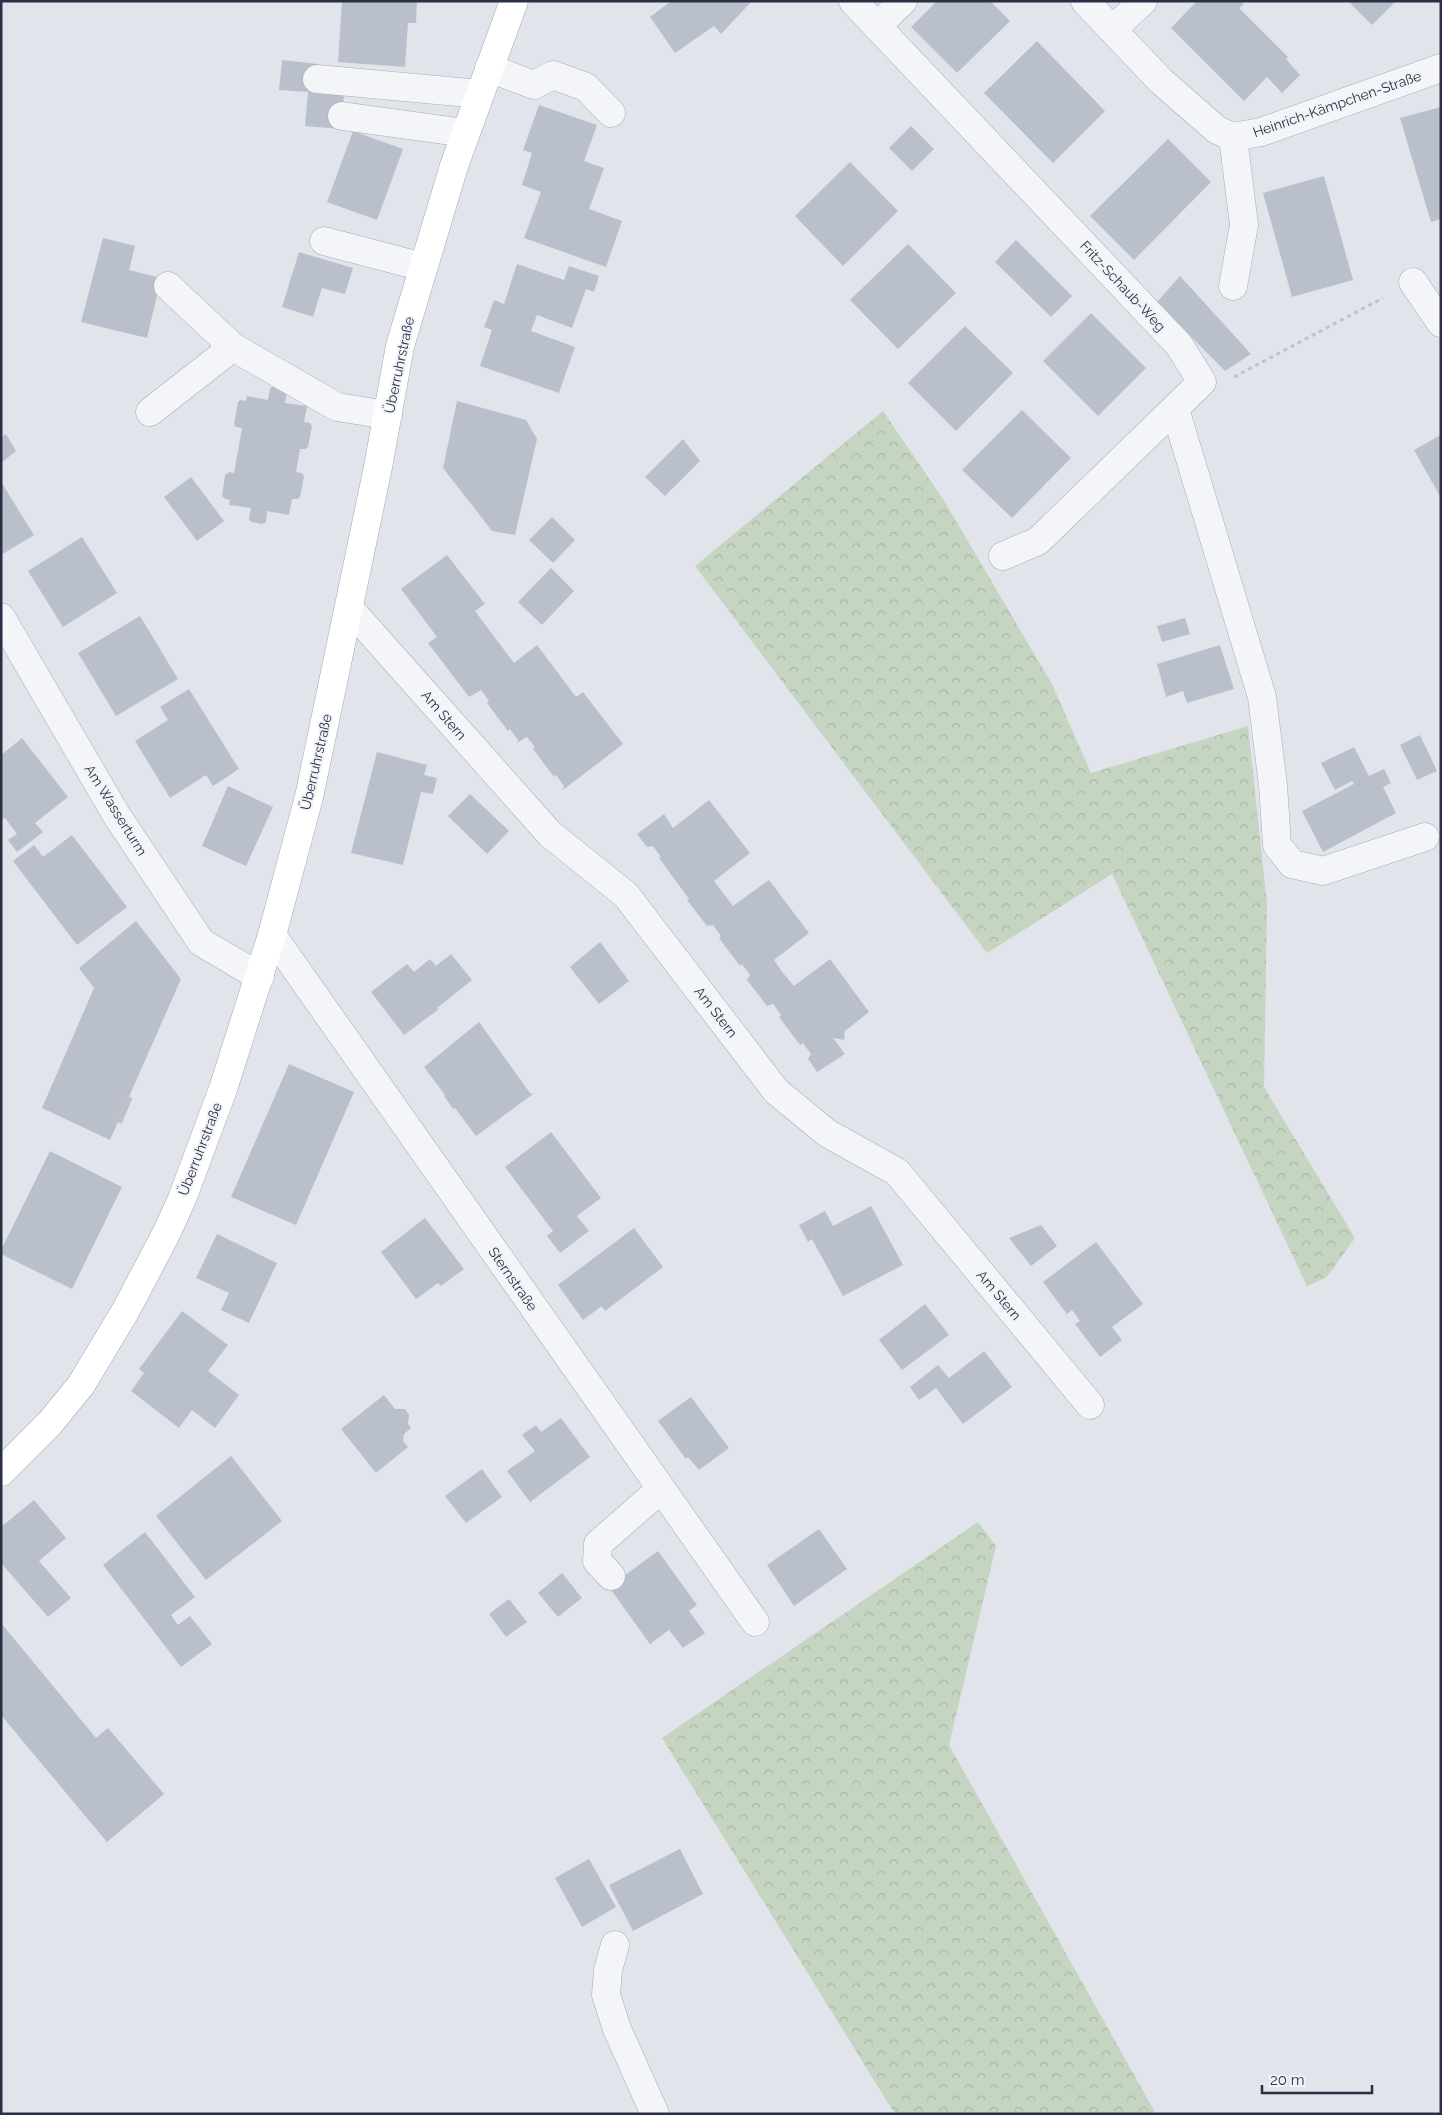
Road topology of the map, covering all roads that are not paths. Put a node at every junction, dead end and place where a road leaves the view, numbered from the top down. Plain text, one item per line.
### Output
1 (514, 1) edge
2 (853, 1) edge
3 (903, 1) edge
4 (1085, 1) edge
5 (1143, 1) edge
6 (877, 26) junction
7 (1112, 30) junction
8 (489, 68) junction
9 (1441, 68) edge
10 (317, 78) dead end
11 (480, 94) junction
12 (612, 113) dead end
13 (342, 116) dead end
14 (465, 133) junction
15 (1233, 137) junction
16 (324, 241) dead end
17 (423, 267) junction
18 (1414, 282) road end
19 (168, 286) dead end
20 (1233, 286) dead end
21 (1441, 323) edge
22 (233, 347) junction
23 (1174, 409) junction
24 (150, 412) dead end
25 (388, 415) junction
26 (1003, 556) dead end
27 (349, 608) junction
28 (1, 617) edge
29 (1425, 837) dead end
30 (272, 935) junction
31 (260, 977) junction
32 (1090, 1405) dead end
33 (1, 1472) edge
34 (661, 1489) junction
35 (611, 1576) dead end
36 (754, 1622) dead end
37 (615, 1945) dead end
38 (655, 2114) edge

1 - 8 main road, Überruhrstraße
2 - 6 street, Fritz-Schaub-Weg
3 - 6 street
4 - 7 street
5 - 7 street
6 - 23 street, Fritz-Schaub-Weg
7 - 15 street
8 - 11 main road, Überruhrstraße
8 - 12 street
9 - 15 street, Heinrich-Kämpchen-Straße
10 - 11 street
11 - 14 main road, Überruhrstraße
13 - 14 street
14 - 17 main road, Überruhrstraße
15 - 20 street
16 - 17 street
17 - 25 main road, Überruhrstraße
18 - 21 street
19 - 22 street
22 - 24 street
22 - 25 street
23 - 26 street
23 - 29 street
25 - 27 main road, Überruhrstraße
27 - 30 main road, Überruhrstraße
27 - 32 street, Am Stern
28 - 31 street, Am Wasserturm
30 - 31 main road, Überruhrstraße
30 - 34 street, Sternstraße
31 - 33 main road, Überruhrstraße
34 - 35 street
34 - 36 street, Sternstraße
37 - 38 street

